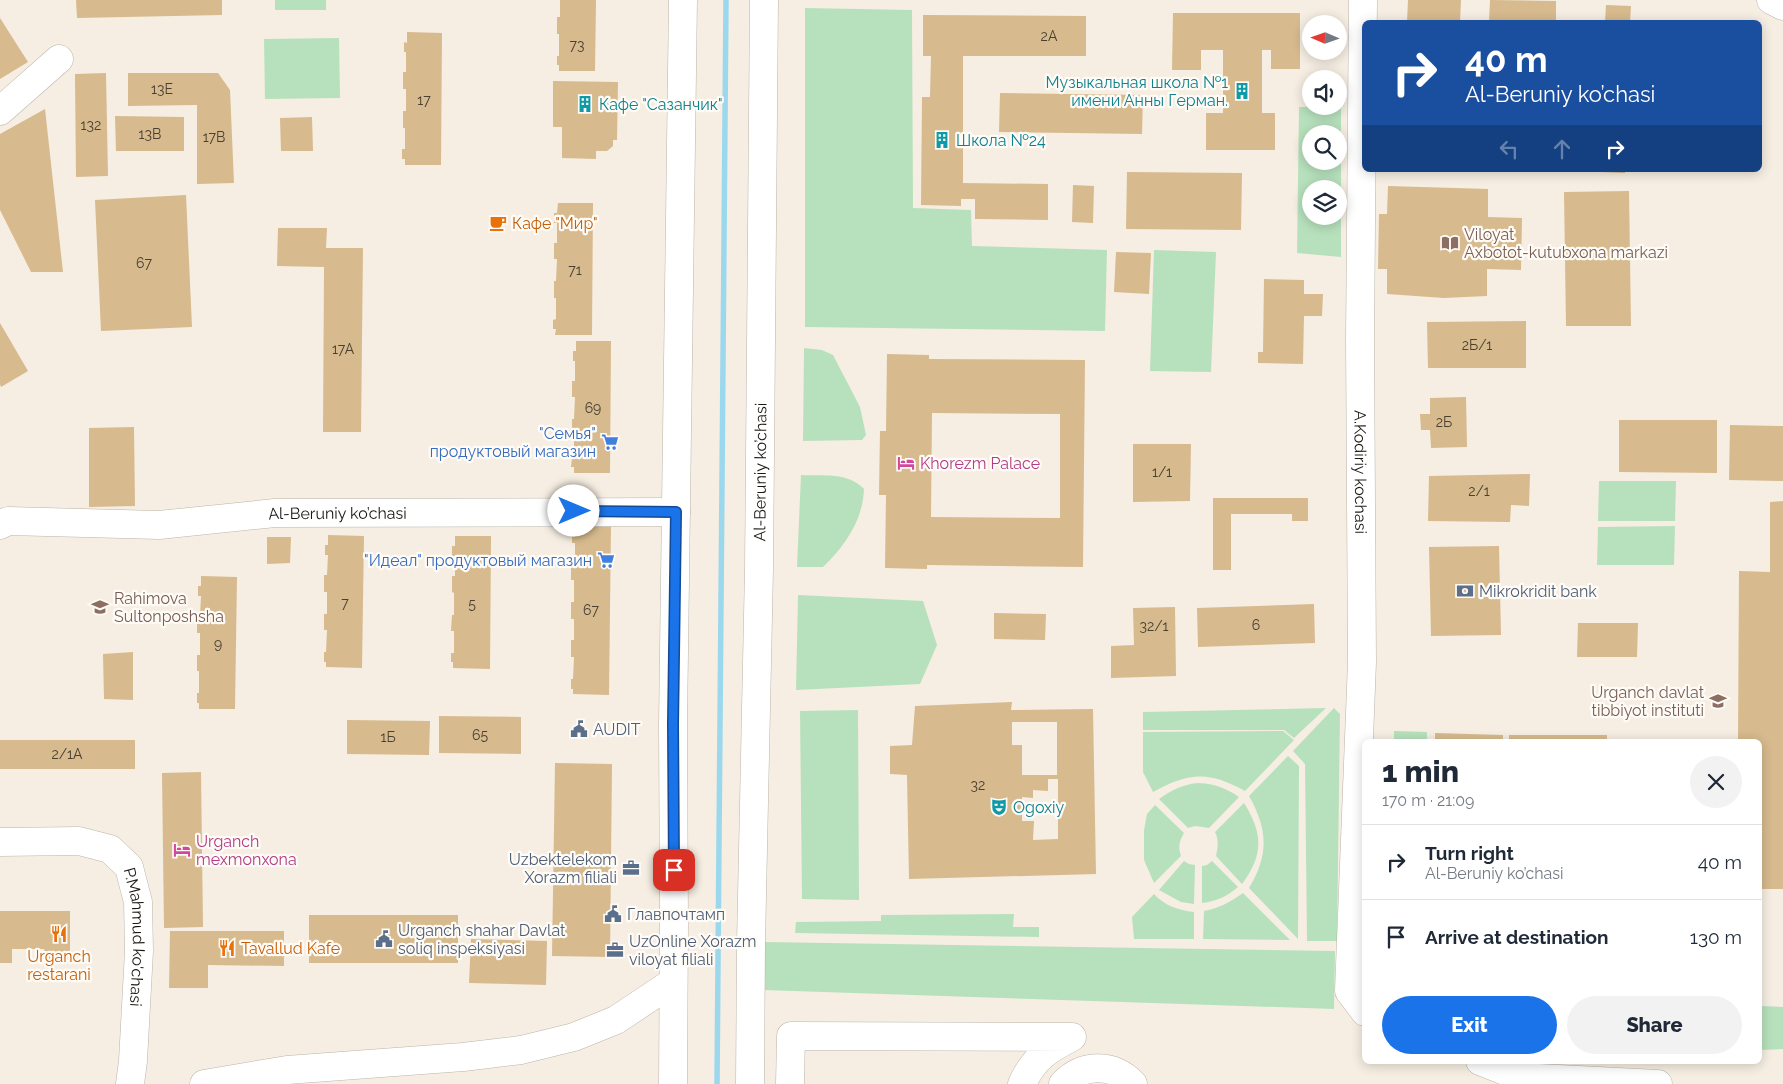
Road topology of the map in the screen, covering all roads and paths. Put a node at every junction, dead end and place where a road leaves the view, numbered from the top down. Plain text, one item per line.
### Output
1 (683, 0) edge
2 (764, 0) edge
3 (1363, 0) edge
4 (1771, 0) edge
5 (1783, 6) edge
6 (1363, 20) edge
7 (59, 59) dead end
8 (0, 111) edge
9 (1362, 113) edge
10 (676, 512) junction
11 (0, 524) edge
12 (0, 842) edge
13 (674, 982) junction
14 (1362, 1008) edge
15 (1488, 1064) edge
16 (130, 1084) edge
17 (204, 1084) edge
18 (673, 1084) edge
19 (750, 1084) edge
20 (790, 1084) edge
21 (1022, 1084) edge
22 (1063, 1084) edge
23 (1133, 1084) edge
24 (1658, 1084) edge

1 - 10 street
2 - 19 street, Al-Beruniy ko’chasi
3 - 6 street, A.Kodiriy kochasi
4 - 5 street
7 - 8 street
9 - 14 street, A.Kodiriy kochasi
10 - 11 street, Al-Beruniy ko’chasi
10 - 13 street
12 - 16 street, P.Mahmud ko'chasi
13 - 17 street
13 - 18 street
15 - 24 street
20 - 21 street
22 - 23 street

